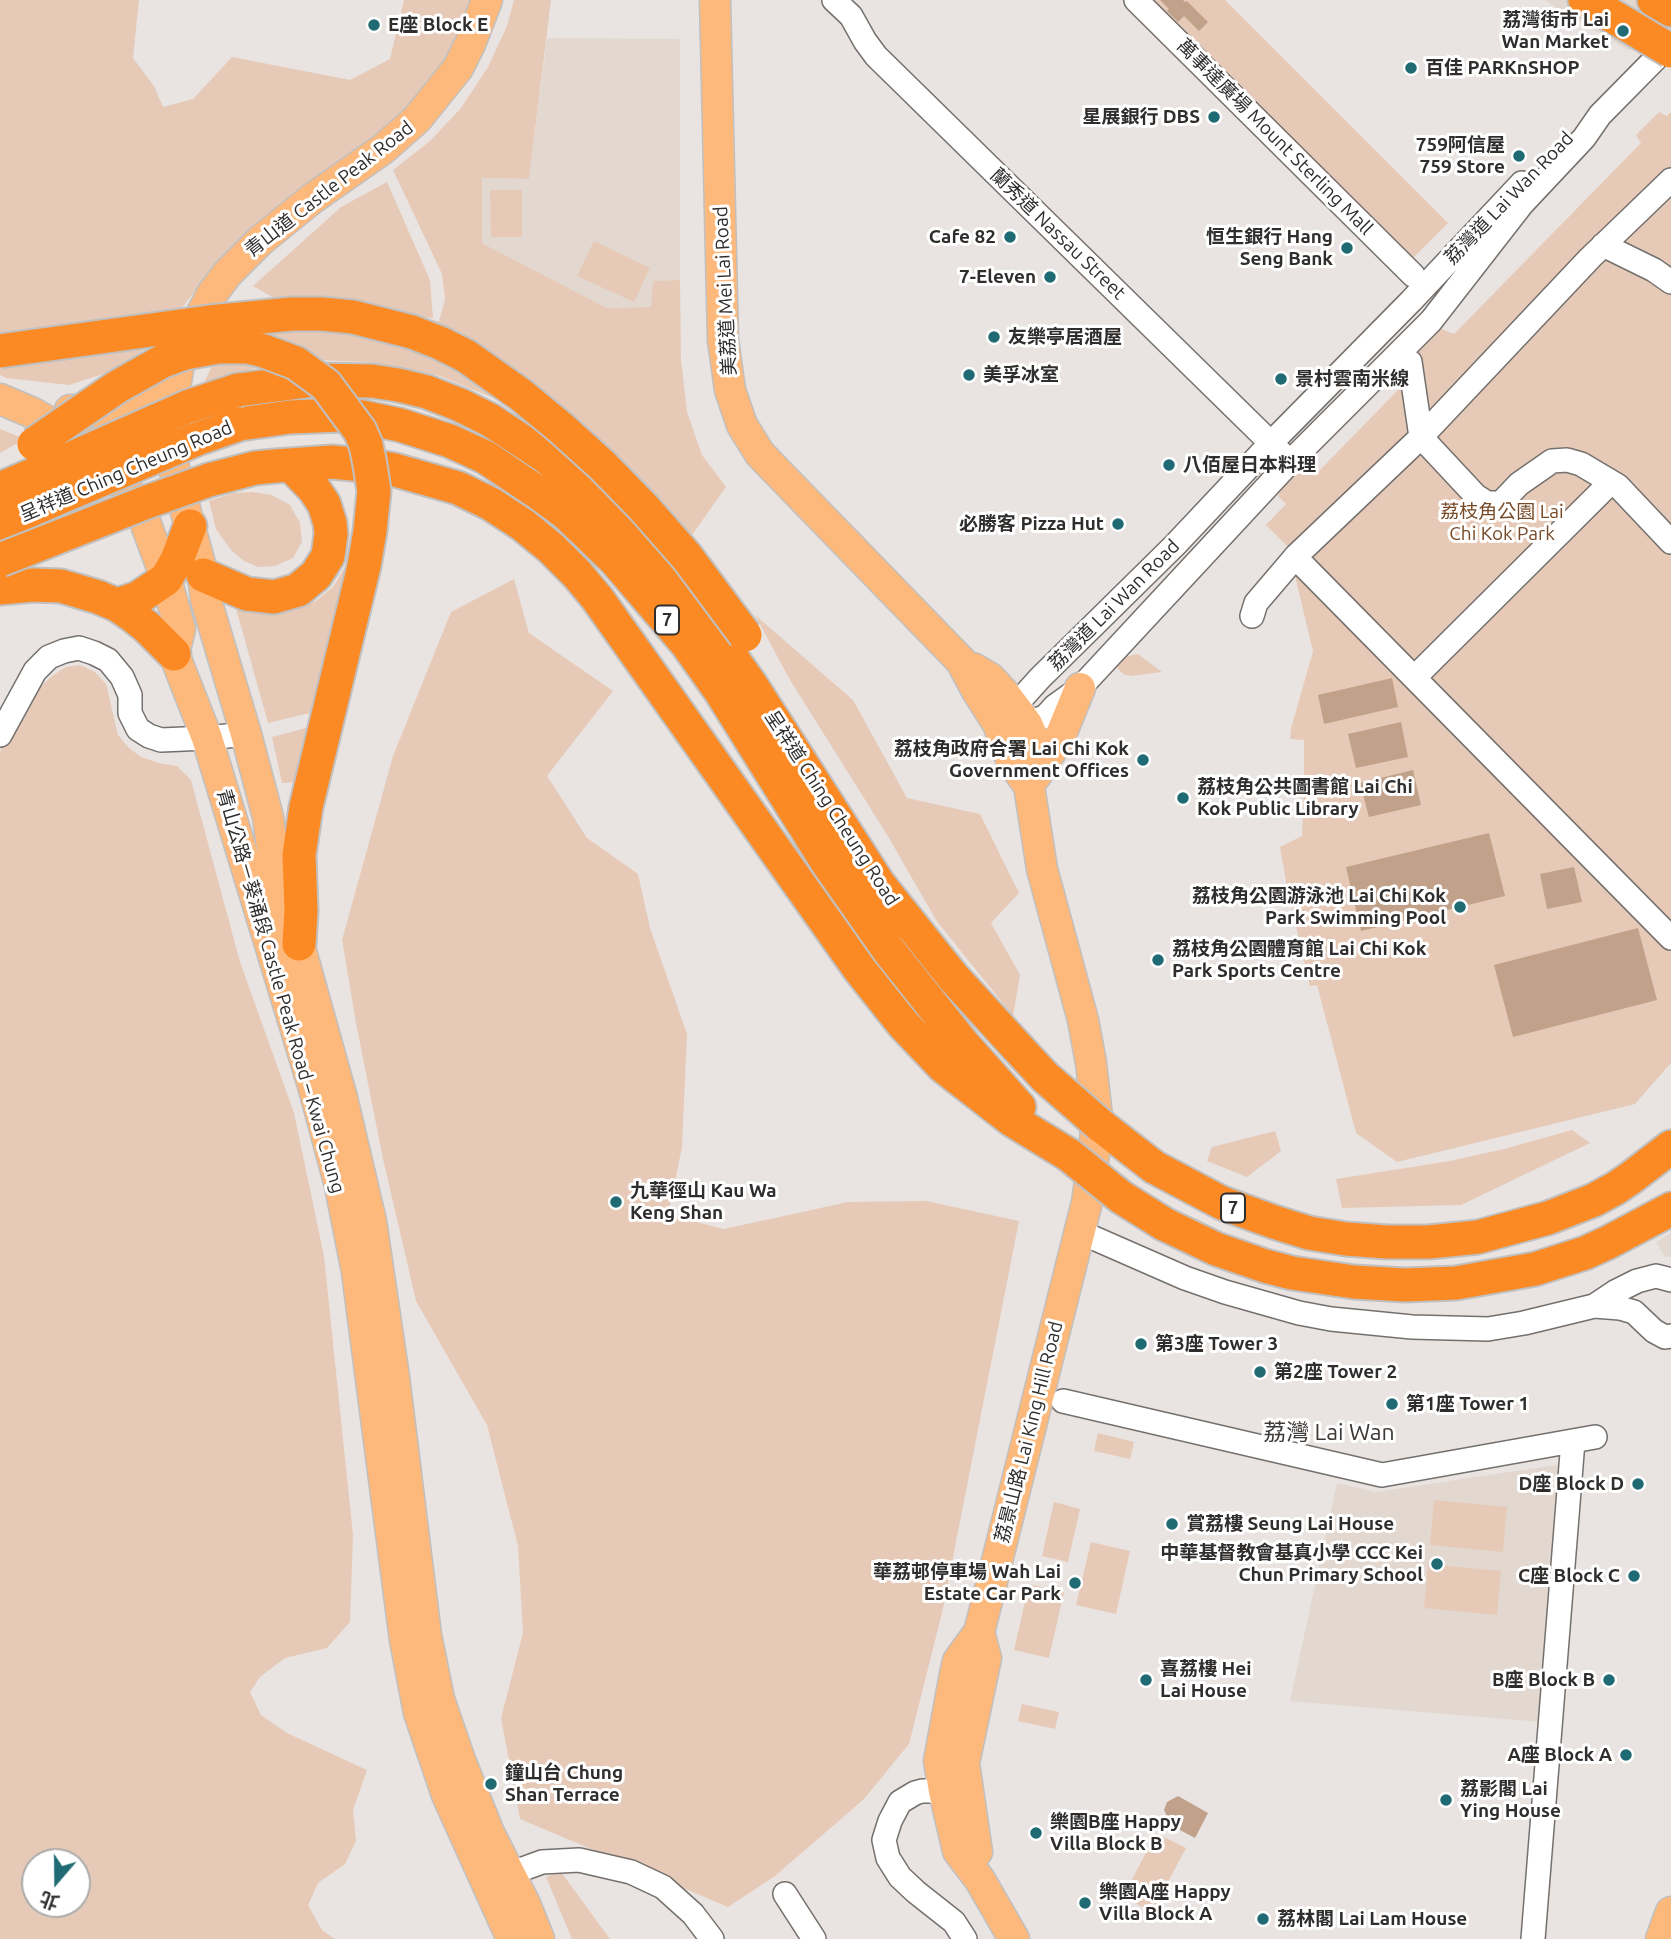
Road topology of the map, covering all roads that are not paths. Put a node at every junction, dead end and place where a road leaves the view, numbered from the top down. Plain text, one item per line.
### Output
1 (487, 0) edge
2 (715, 0) edge
3 (834, 0) edge
4 (1136, 0) edge
5 (1585, 0) edge
6 (1654, 0) edge
7 (1671, 10) edge
8 (1671, 43) edge
9 (1671, 51) edge
10 (1600, 115) junction
11 (1671, 180) edge
12 (1604, 245) junction
13 (1413, 275) dead end
14 (1671, 282) edge
15 (0, 351) edge
16 (183, 352) junction
17 (1410, 362) dead end
18 (0, 398) edge
19 (1421, 437) junction
20 (1271, 443) junction
21 (1290, 462) junction
22 (291, 465) junction
23 (0, 469) edge
24 (49, 469) junction
25 (1611, 482) junction
26 (0, 489) edge
27 (0, 524) edge
28 (190, 526) junction
29 (1671, 542) edge
30 (1296, 557) junction
31 (0, 560) edge
32 (203, 575) junction
33 (166, 579) junction
34 (0, 587) edge
35 (117, 605) junction
36 (1252, 616) dead end
37 (174, 654) junction
38 (1415, 677) junction
39 (1086, 682) junction
40 (1013, 718) junction
41 (0, 734) edge
42 (246, 734) junction
43 (207, 738) junction
44 (1029, 786) junction
45 (1671, 938) edge
46 (299, 943) junction
47 (976, 1003) junction
48 (984, 1085) junction
49 (1671, 1147) edge
50 (1671, 1209) edge
51 (1080, 1232) junction
52 (1671, 1280) edge
53 (1594, 1306) junction
54 (1671, 1336) edge
55 (1063, 1401) dead end
56 (979, 1632) junction
57 (956, 1794) junction
58 (509, 1874) junction
59 (785, 1894) dead end
60 (1671, 1912) edge
61 (512, 1939) edge
62 (539, 1939) edge
63 (712, 1939) edge
64 (814, 1939) edge
65 (965, 1939) edge
66 (1014, 1939) edge
67 (1533, 1939) edge
68 (1661, 1939) edge

1 - 16 main road, 青山道 Castle Peak Road
2 - 40 main road, 美荔道 Mei Lai Road
3 - 20 street, 蘭秀道 Nassau Street
4 - 13 street, 萬事達廣場 Mount Sterling Mall
5 - 9 highway, bridge
6 - 7 highway
8 - 10 street, 荔灣道 Lai Wan Road
10 - 20 street, 荔灣道 Lai Wan Road
10 - 21 street, 荔灣道 Lai Wan Road
11 - 12 street
12 - 14 street
12 - 19 street
15 - 47 highway, bridge
16 - 18 main road
16 - 28 main road, 青山公路－葵涌段 Castle Peak Road – Kwai Chung
17 - 19 street
18 - 33 main road, 青山公路－葵涌段 Castle Peak Road – Kwai Chung
19 - 25 street
19 - 30 street
20 - 21 street, 蘭秀道 Nassau Street
20 - 40 street, 荔灣道 Lai Wan Road
21 - 39 street, 荔灣道 Lai Wan Road
22 - 31 highway, bridge
22 - 32 highway
22 - 48 highway
23 - 24 highway
24 - 26 highway, 呈祥道 Ching Cheung Road / 7
24 - 27 highway, 呈祥道 Ching Cheung Road / 7
24 - 46 highway, bridge
24 - 47 highway, 呈祥道 Ching Cheung Road / 7, bridge
24 - 48 highway, 呈祥道 Ching Cheung Road / 7, bridge
25 - 29 street
25 - 38 street
28 - 32 main road, 青山公路－葵涌段 Castle Peak Road – Kwai Chung
28 - 33 highway
30 - 36 street
30 - 38 street
32 - 42 main road, 青山公路－葵涌段 Castle Peak Road – Kwai Chung
33 - 35 highway
33 - 37 main road, 青山公路－葵涌段 Castle Peak Road – Kwai Chung
34 - 35 highway
35 - 37 highway
37 - 43 main road, 青山公路－葵涌段 Castle Peak Road – Kwai Chung
38 - 45 street
39 - 40 street, 荔灣道 Lai Wan Road
39 - 44 main road
40 - 44 main road
41 - 43 street
42 - 43 street
42 - 46 main road, 青山公路－葵涌段 Castle Peak Road – Kwai Chung
43 - 61 main road, 青山公路－葵涌段 Castle Peak Road – Kwai Chung
44 - 51 main road
46 - 58 main road, 青山公路－葵涌段 Castle Peak Road – Kwai Chung
47 - 49 highway, 呈祥道 Ching Cheung Road / 7, bridge
48 - 50 highway, 7, bridge
51 - 53 street
51 - 56 main road, 荔景山路 Lai King Hill Road
52 - 53 street
53 - 54 street
55 - 67 street
56 - 57 main road, 荔景山路 Lai King Hill Road
56 - 57 main road, 荔景山路 Lai King Hill Road
57 - 65 street
57 - 66 main road, 荔景山路 Lai King Hill Road
58 - 62 main road, 青山公路－葵涌段 Castle Peak Road – Kwai Chung
58 - 63 street
59 - 64 street
60 - 68 main road

